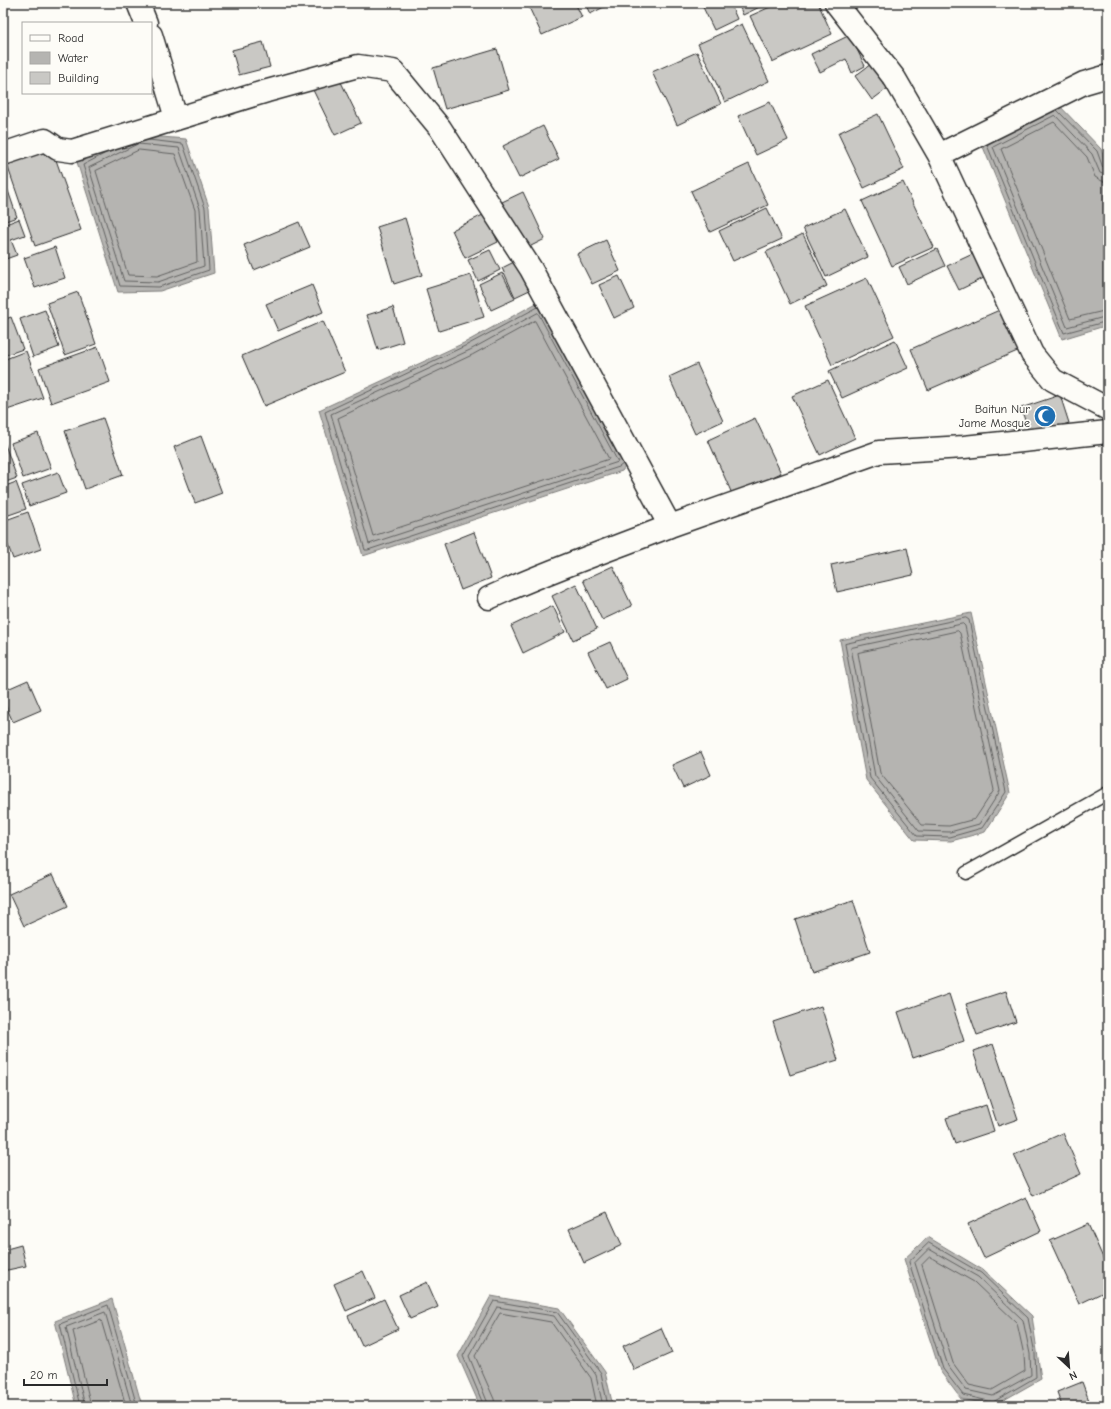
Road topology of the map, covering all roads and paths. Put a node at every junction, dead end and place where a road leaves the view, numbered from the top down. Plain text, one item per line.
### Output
1 (138, 3) edge
2 (836, 3) edge
3 (146, 22) edge
4 (152, 38) edge
5 (1108, 76) edge
6 (176, 118) junction
7 (3, 154) edge
8 (939, 155) junction
9 (1108, 409) edge
10 (1108, 432) edge
11 (670, 526) junction
12 (489, 598) dead end
13 (1108, 793) edge
14 (966, 872) dead end

1 - 3 street
2 - 8 street
4 - 6 street
5 - 8 street
6 - 7 street
6 - 11 street
8 - 9 street
10 - 11 street
11 - 12 street
13 - 14 lane

